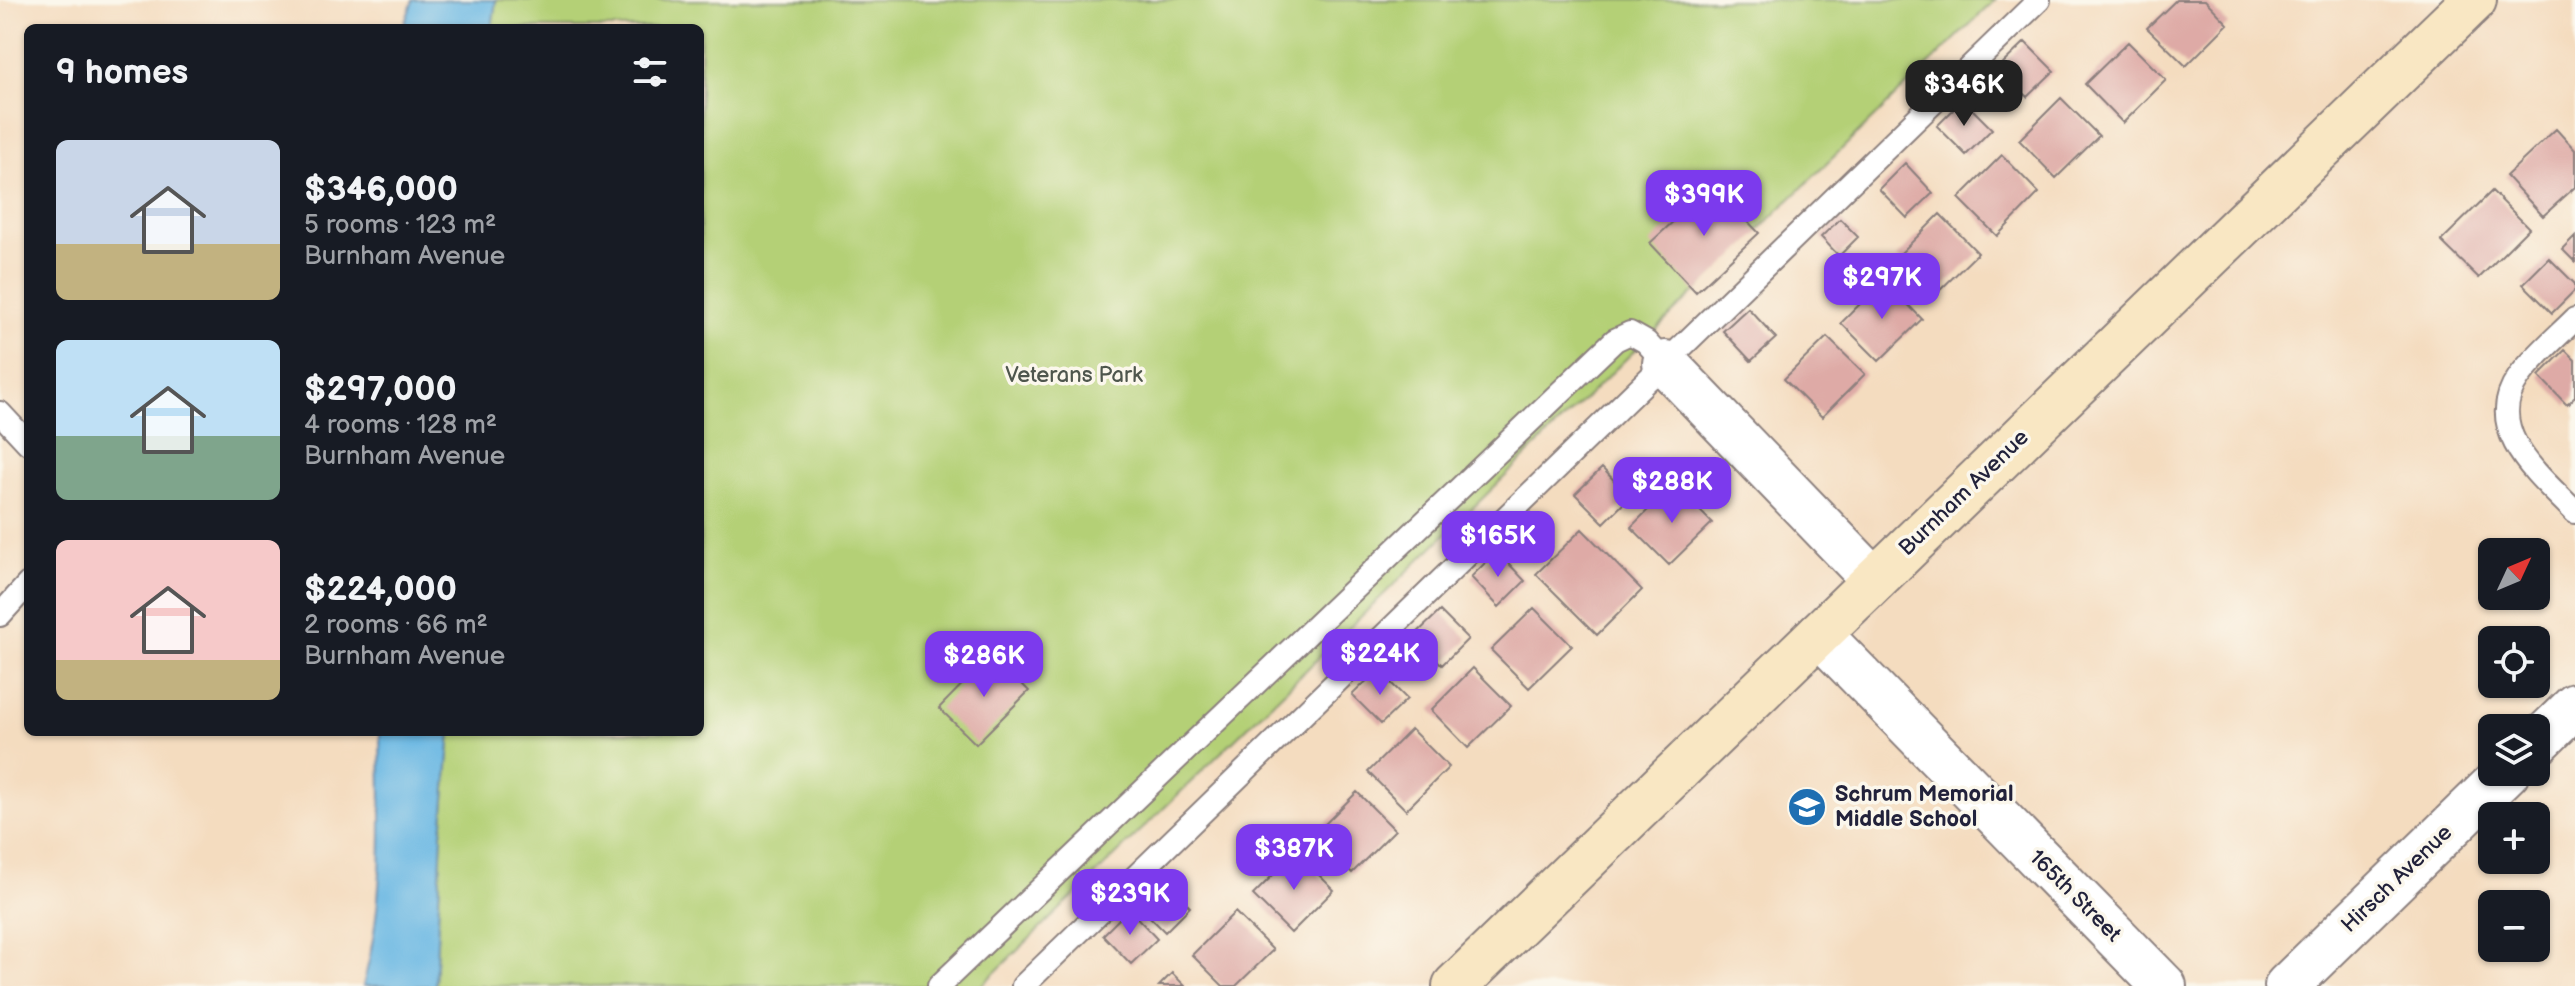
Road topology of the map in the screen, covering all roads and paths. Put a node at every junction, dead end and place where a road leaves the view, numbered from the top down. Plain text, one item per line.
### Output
1 (2039, 0) edge
2 (2474, 0) edge
3 (2575, 319) edge
4 (1665, 363) junction
5 (0, 413) edge
6 (24, 439) edge
7 (2575, 512) edge
8 (1874, 580) junction
9 (24, 588) edge
10 (0, 615) edge
11 (1819, 634) junction
12 (2575, 706) edge
13 (2550, 730) edge
14 (2493, 786) edge
15 (939, 986) edge
16 (1023, 986) edge
17 (1455, 986) edge
18 (2164, 986) edge
19 (2287, 986) edge

1 - 4 lane
2 - 8 main road, Burnham Avenue
3 - 7 lane
4 - 8 street
4 - 15 lane
4 - 16 lane
5 - 6 lane
8 - 11 main road, Burnham Avenue
9 - 10 lane
11 - 17 main road, Burnham Avenue
11 - 18 street, 165th Street
12 - 13 street
14 - 19 street, Hirsch Avenue

